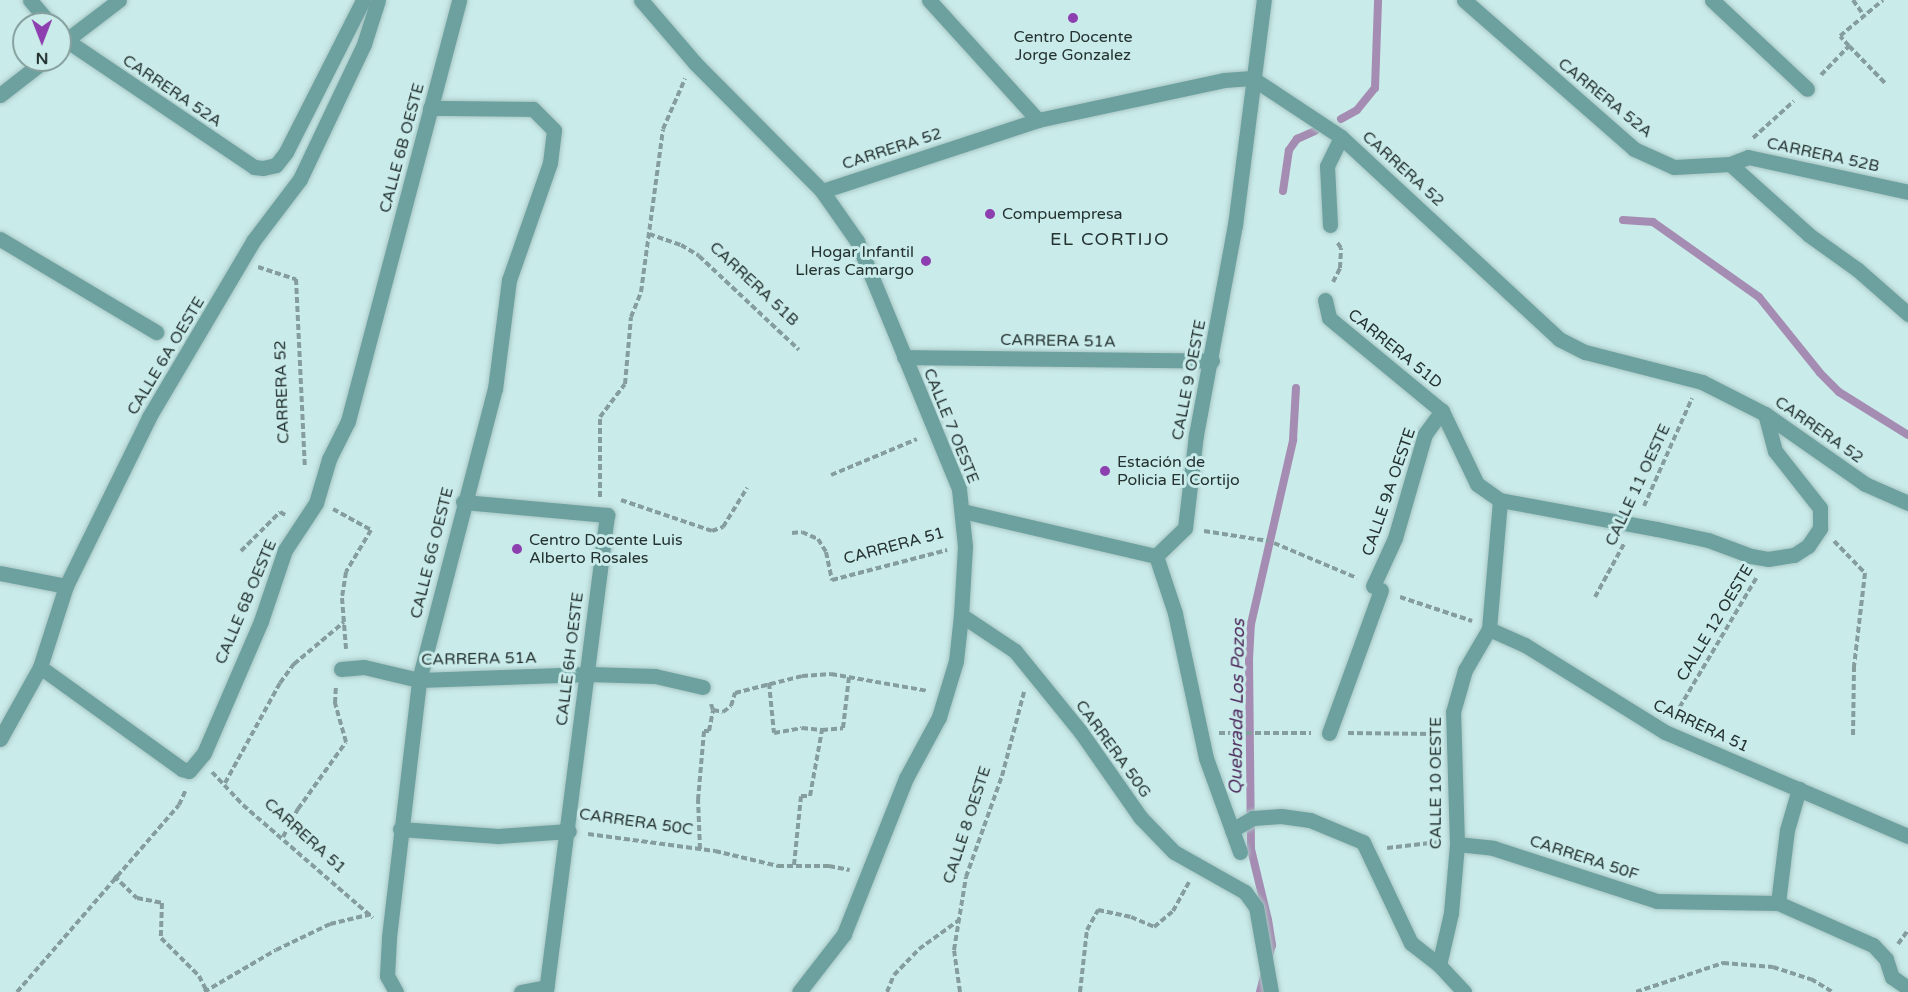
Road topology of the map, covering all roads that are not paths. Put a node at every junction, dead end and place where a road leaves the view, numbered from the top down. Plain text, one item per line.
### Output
1 (30, 0) edge
2 (119, 0) edge
3 (363, 0) edge
4 (378, 0) edge
5 (459, 0) edge
6 (641, 0) edge
7 (929, 0) edge
8 (1264, 0) edge
9 (1464, 0) edge
10 (1712, 0) edge
11 (40, 12) edge
12 (72, 33) edge
13 (72, 48) edge
14 (30, 72) edge
15 (1252, 78) junction
16 (1807, 89) dead end
17 (0, 96) edge
18 (430, 108) junction
19 (1038, 120) junction
20 (1341, 136) junction
21 (1730, 164) junction
22 (822, 191) junction
23 (1908, 192) edge
24 (1330, 225) road end
25 (0, 239) edge
26 (1325, 300) road end
27 (1908, 314) edge
28 (156, 332) dead end
29 (904, 357) junction
30 (1212, 361) junction
31 (1442, 411) junction
32 (1765, 414) junction
33 (1500, 500) junction
34 (463, 502) junction
35 (1908, 503) edge
36 (962, 512) junction
37 (1156, 556) junction
38 (0, 573) edge
39 (66, 586) junction
40 (961, 615) junction
41 (1489, 628) junction
42 (40, 667) junction
43 (341, 669) dead end
44 (588, 674) junction
45 (419, 680) junction
46 (703, 687) road end
47 (1329, 733) dead end
48 (0, 739) edge
49 (1798, 789) junction
50 (400, 829) junction
51 (1232, 830) junction
52 (569, 831) junction
53 (1908, 836) edge
54 (1457, 844) junction
55 (1240, 852) dead end
56 (1778, 903) junction
57 (1439, 965) junction
58 (1908, 988) edge
59 (547, 989) edge
60 (396, 992) edge
61 (521, 992) edge
62 (799, 992) edge
63 (1271, 992) edge
64 (1464, 992) edge

1 - 11 street
2 - 12 street
3 - 13 street, CARRERA 52A
4 - 39 street, CALLE 6A OESTE
5 - 18 street, CALLE 6B OESTE
6 - 22 street, CALLE 7 OESTE
7 - 19 street
8 - 15 street, CALLE 9 OESTE
9 - 21 street, CARRERA 52A
10 - 16 street
14 - 17 street
15 - 19 street, CARRERA 52
15 - 20 street, CARRERA 52
15 - 30 street, CALLE 9 OESTE
18 - 34 street, CALLE 6G OESTE
18 - 42 street, CALLE 6B OESTE
19 - 22 street, CARRERA 52
20 - 24 street
20 - 32 street, CARRERA 52
21 - 23 street, CARRERA 52B
21 - 27 street
22 - 29 street, CALLE 7 OESTE
25 - 28 street
26 - 31 street, CARRERA 51D
29 - 30 street, CARRERA 51A
29 - 36 street, CALLE 7 OESTE
30 - 37 street, CALLE 9 OESTE
31 - 33 street, CARRERA 51D
31 - 47 street, CALLE 9A OESTE
32 - 33 street, CARRERA 51D
32 - 35 street, CARRERA 52
33 - 41 street, CALLE 10 OESTE
34 - 44 street, CALLE 6H OESTE
34 - 45 street, CALLE 6G OESTE
36 - 37 street, CARRERA 51
36 - 40 street, CALLE 7 OESTE
37 - 51 street
38 - 39 street
39 - 42 street, CALLE 6A OESTE
40 - 62 street, CALLE 7 OESTE
40 - 63 street, CARRERA 50G
41 - 49 street, CARRERA 51
41 - 54 street, CALLE 10 OESTE
42 - 48 street, CALLE 6A OESTE
43 - 45 street, CARRERA 51A
44 - 45 street, CARRERA 51A
44 - 46 street, CARRERA 51A
44 - 52 street, CALLE 6H OESTE
45 - 50 street, CALLE 6G OESTE
49 - 53 street, CARRERA 51
49 - 56 street
50 - 52 street, CARRERA 50C
50 - 60 street, CALLE 6G OESTE
51 - 55 street
51 - 57 street
52 - 59 street, CALLE 6H OESTE
54 - 56 street, CARRERA 50F
54 - 57 street, CALLE 10 OESTE
56 - 58 street, CARRERA 50F
57 - 64 street
59 - 61 street

